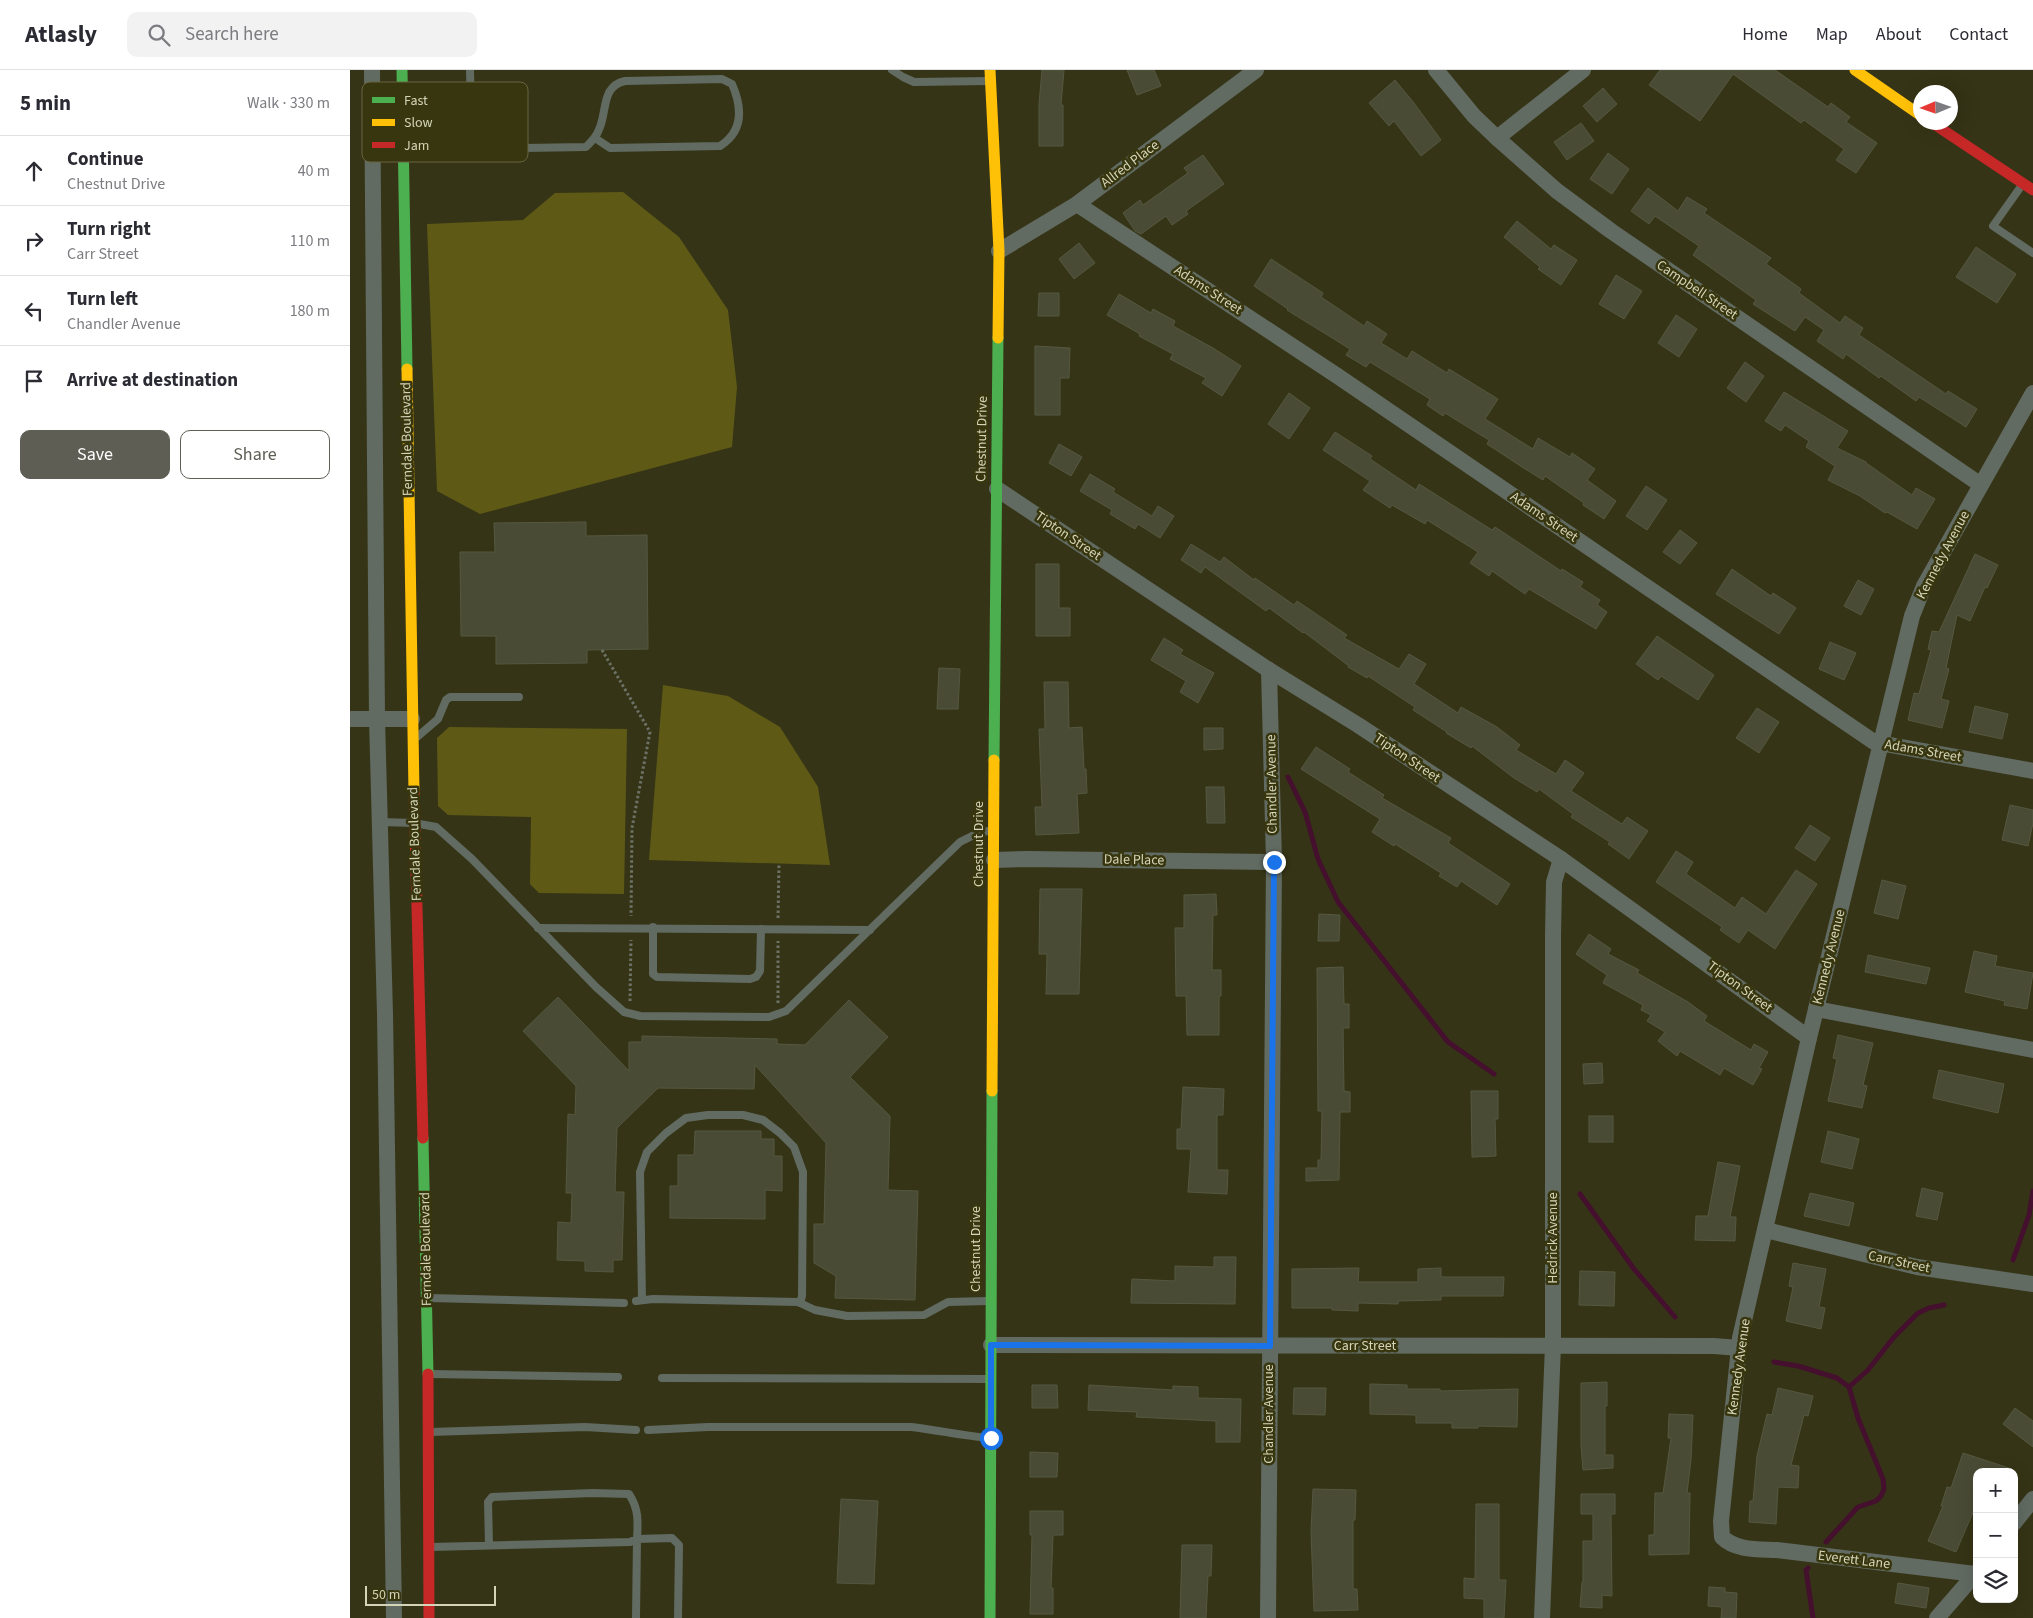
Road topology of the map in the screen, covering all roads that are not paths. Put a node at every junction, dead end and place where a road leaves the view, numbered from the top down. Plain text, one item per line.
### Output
1 (892, 70) edge
2 (1256, 70) edge
3 (1436, 70) edge
4 (1583, 70) edge
5 (1856, 70) edge
6 (990, 75) edge
7 (1913, 110) edge
8 (1943, 130) edge
9 (594, 138) junction
10 (1497, 138) junction
11 (528, 149) edge
12 (373, 162) edge
13 (403, 162) edge
14 (2028, 187) edge
15 (1077, 204) junction
16 (999, 251) junction
17 (2033, 253) edge
18 (2033, 393) edge
19 (1981, 485) junction
20 (997, 489) junction
21 (1269, 670) junction
22 (518, 697) dead end
23 (350, 718) edge
24 (378, 719) junction
25 (412, 719) junction
26 (412, 742) junction
27 (1880, 743) junction
28 (2033, 771) edge
29 (380, 822) junction
30 (414, 823) junction
31 (994, 829) junction
32 (1561, 859) junction
33 (994, 860) junction
34 (1274, 862) junction
35 (653, 927) junction
36 (538, 928) junction
37 (761, 928) junction
38 (870, 930) junction
39 (1816, 1009) junction
40 (1809, 1038) junction
41 (2033, 1050) edge
42 (1766, 1230) junction
43 (2033, 1284) edge
44 (427, 1298) junction
45 (991, 1301) junction
46 (624, 1303) dead end
47 (800, 1303) junction
48 (991, 1345) junction
49 (1270, 1346) junction
50 (1554, 1346) junction
51 (1739, 1348) junction
52 (428, 1374) junction
53 (618, 1377) dead end
54 (662, 1378) dead end
55 (991, 1379) junction
56 (636, 1430) dead end
57 (648, 1430) dead end
58 (428, 1432) junction
59 (991, 1438) junction
60 (2033, 1499) edge
61 (2018, 1518) edge
62 (637, 1540) junction
63 (489, 1545) junction
64 (1733, 1545) joint
65 (429, 1547) junction
66 (1973, 1573) edge
67 (1973, 1576) edge
68 (394, 1618) edge
69 (429, 1618) edge
70 (636, 1618) edge
71 (678, 1618) edge
72 (990, 1618) edge
73 (1268, 1618) edge
74 (1542, 1618) edge
75 (1937, 1618) edge

1 - 6 lane
2 - 15 street, Allred Place
3 - 10 street, Campbell Street
4 - 10 street
5 - 7 street
6 - 16 street, Chestnut Drive
8 - 14 street
9 - 9 lane
9 - 11 lane
10 - 19 street, Campbell Street
12 - 24 street
13 - 25 street, Ferndale Boulevard
14 - 17 lane
15 - 16 street, Allred Place
15 - 27 street, Adams Street
16 - 20 street, Chestnut Drive
18 - 19 street, Kennedy Avenue
19 - 27 street, Kennedy Avenue
20 - 21 street, Tipton Street
20 - 31 street, Chestnut Drive
21 - 32 street, Tipton Street
21 - 34 street, Chandler Avenue
22 - 26 lane
23 - 24 street
24 - 25 street
24 - 29 street
25 - 26 street, Ferndale Boulevard
26 - 30 street, Ferndale Boulevard
27 - 28 street, Adams Street
27 - 39 street, Kennedy Avenue
29 - 30 lane
29 - 68 street
30 - 36 lane
30 - 44 street, Ferndale Boulevard
31 - 33 street, Chestnut Drive
31 - 38 lane
32 - 40 street, Tipton Street
32 - 50 street, Hedrick Avenue
33 - 34 street, Dale Place
33 - 45 street, Chestnut Drive
34 - 49 street, Chandler Avenue
35 - 36 lane
35 - 37 lane
35 - 37 lane
36 - 38 lane
37 - 38 lane
39 - 40 street, Kennedy Avenue
39 - 41 street
40 - 42 street, Kennedy Avenue
42 - 43 street, Carr Street
42 - 51 street, Kennedy Avenue
44 - 46 lane
44 - 52 street, Ferndale Boulevard
45 - 47 lane
45 - 48 street, Chestnut Drive
47 - 47 lane
48 - 49 street, Carr Street
48 - 55 street, Chestnut Drive
49 - 50 street, Carr Street
49 - 73 street, Chandler Avenue
50 - 51 street, Carr Street
50 - 74 street, Hedrick Avenue
51 - 64 street, Kennedy Avenue
52 - 53 lane
52 - 58 street, Ferndale Boulevard
54 - 55 lane
55 - 59 street, Chestnut Drive
56 - 58 lane
57 - 59 lane
58 - 65 street, Ferndale Boulevard
59 - 72 street, Chestnut Drive
60 - 61 street
62 - 63 lane
62 - 63 lane
62 - 70 lane
62 - 71 lane
63 - 65 lane
64 - 66 street, Everett Lane
65 - 69 street, Ferndale Boulevard
67 - 75 street, Everett Lane

